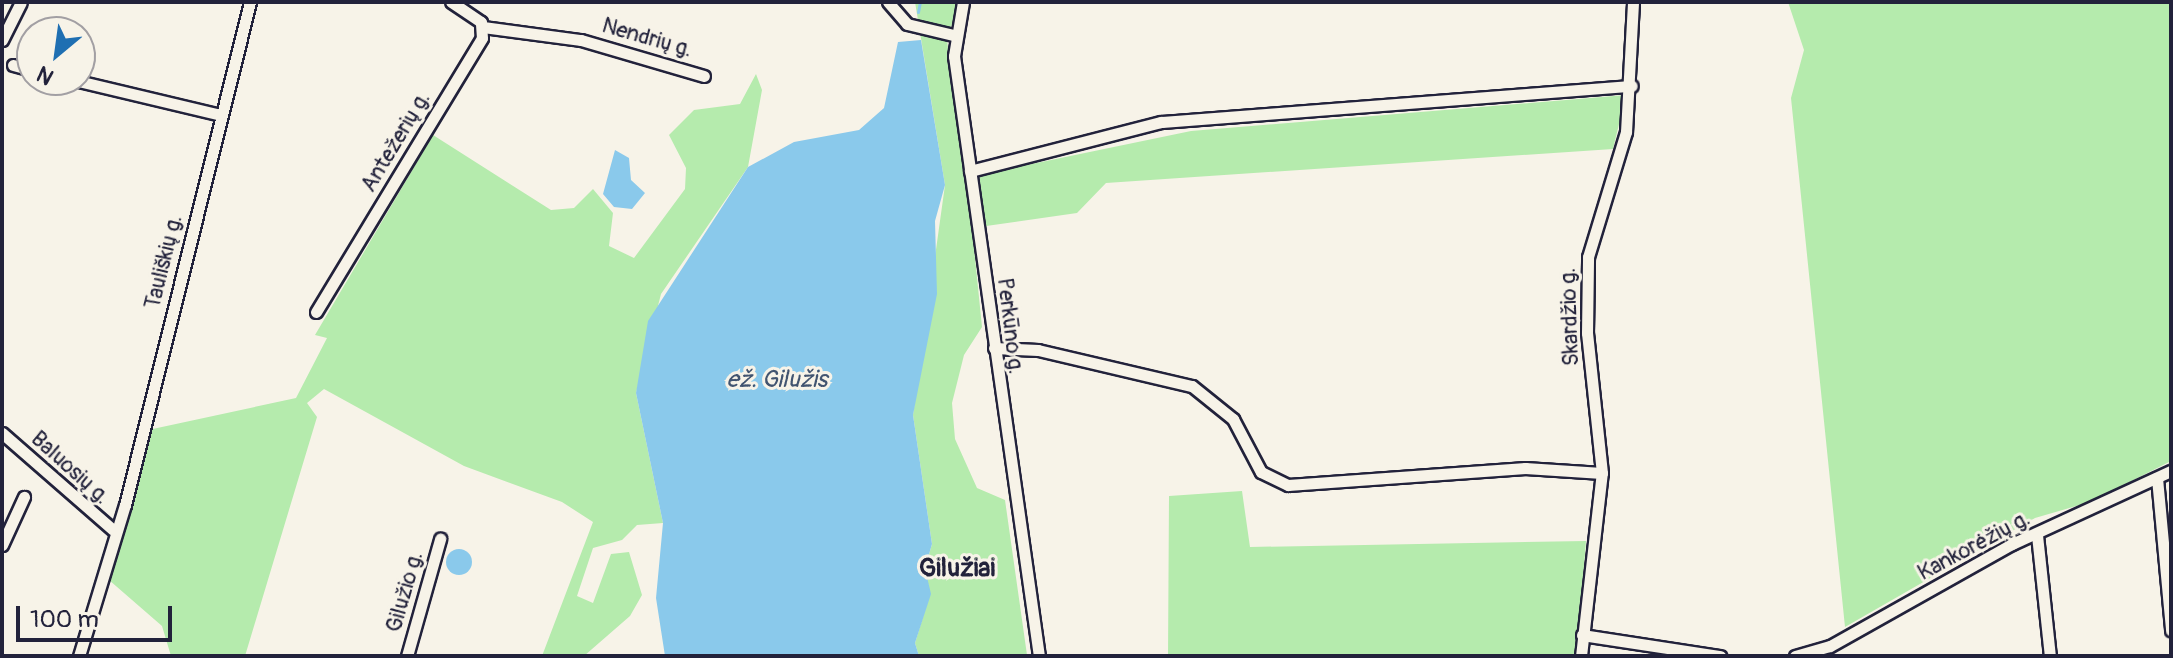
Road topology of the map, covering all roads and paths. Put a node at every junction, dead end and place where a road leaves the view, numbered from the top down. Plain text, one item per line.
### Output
1 (21, 2) edge
2 (250, 2) edge
3 (451, 2) edge
4 (888, 2) edge
5 (963, 2) edge
6 (1633, 2) edge
7 (483, 27) junction
8 (953, 35) junction
9 (2, 40) edge
10 (13, 65) dead end
11 (16, 66) edge
12 (704, 76) dead end
13 (96, 85) edge
14 (1632, 86) junction
15 (221, 115) junction
16 (970, 171) junction
17 (316, 312) dead end
18 (994, 348) junction
19 (2, 433) edge
20 (2171, 471) edge
21 (1602, 473) junction
22 (2157, 478) junction
23 (24, 497) dead end
24 (113, 530) junction
25 (2037, 535) junction
26 (440, 539) dead end
27 (2, 545) edge
28 (2171, 630) edge
29 (1582, 635) junction
30 (79, 656) edge
31 (407, 656) edge
32 (1039, 656) edge
33 (1581, 656) edge
34 (1720, 656) edge
35 (1795, 656) edge
36 (2050, 656) edge

1 - 9 street
2 - 15 street, Tauliškių g.
3 - 7 street
4 - 8 street
5 - 8 street, Perkūno g.
6 - 14 street, Skardžio g.
7 - 12 street, Nendrių g.
7 - 17 street, Antežerių g.
8 - 16 street, Perkūno g.
10 - 11 street
13 - 15 street
14 - 16 street
14 - 21 street, Skardžio g.
15 - 24 street, Tauliškių g.
16 - 18 street, Perkūno g.
18 - 21 street
18 - 32 street, Perkūno g.
19 - 24 street, Baluosių g.
20 - 22 street, Kankorėžių g.
21 - 29 street, Skardžio g.
22 - 25 street, Kankorėžių g.
22 - 28 street
23 - 27 street
24 - 30 street, Tauliškių g.
25 - 35 street, Kankorėžių g.
25 - 36 street
26 - 31 street, Gilužio g.
29 - 33 street, Skardžio g.
29 - 34 street

